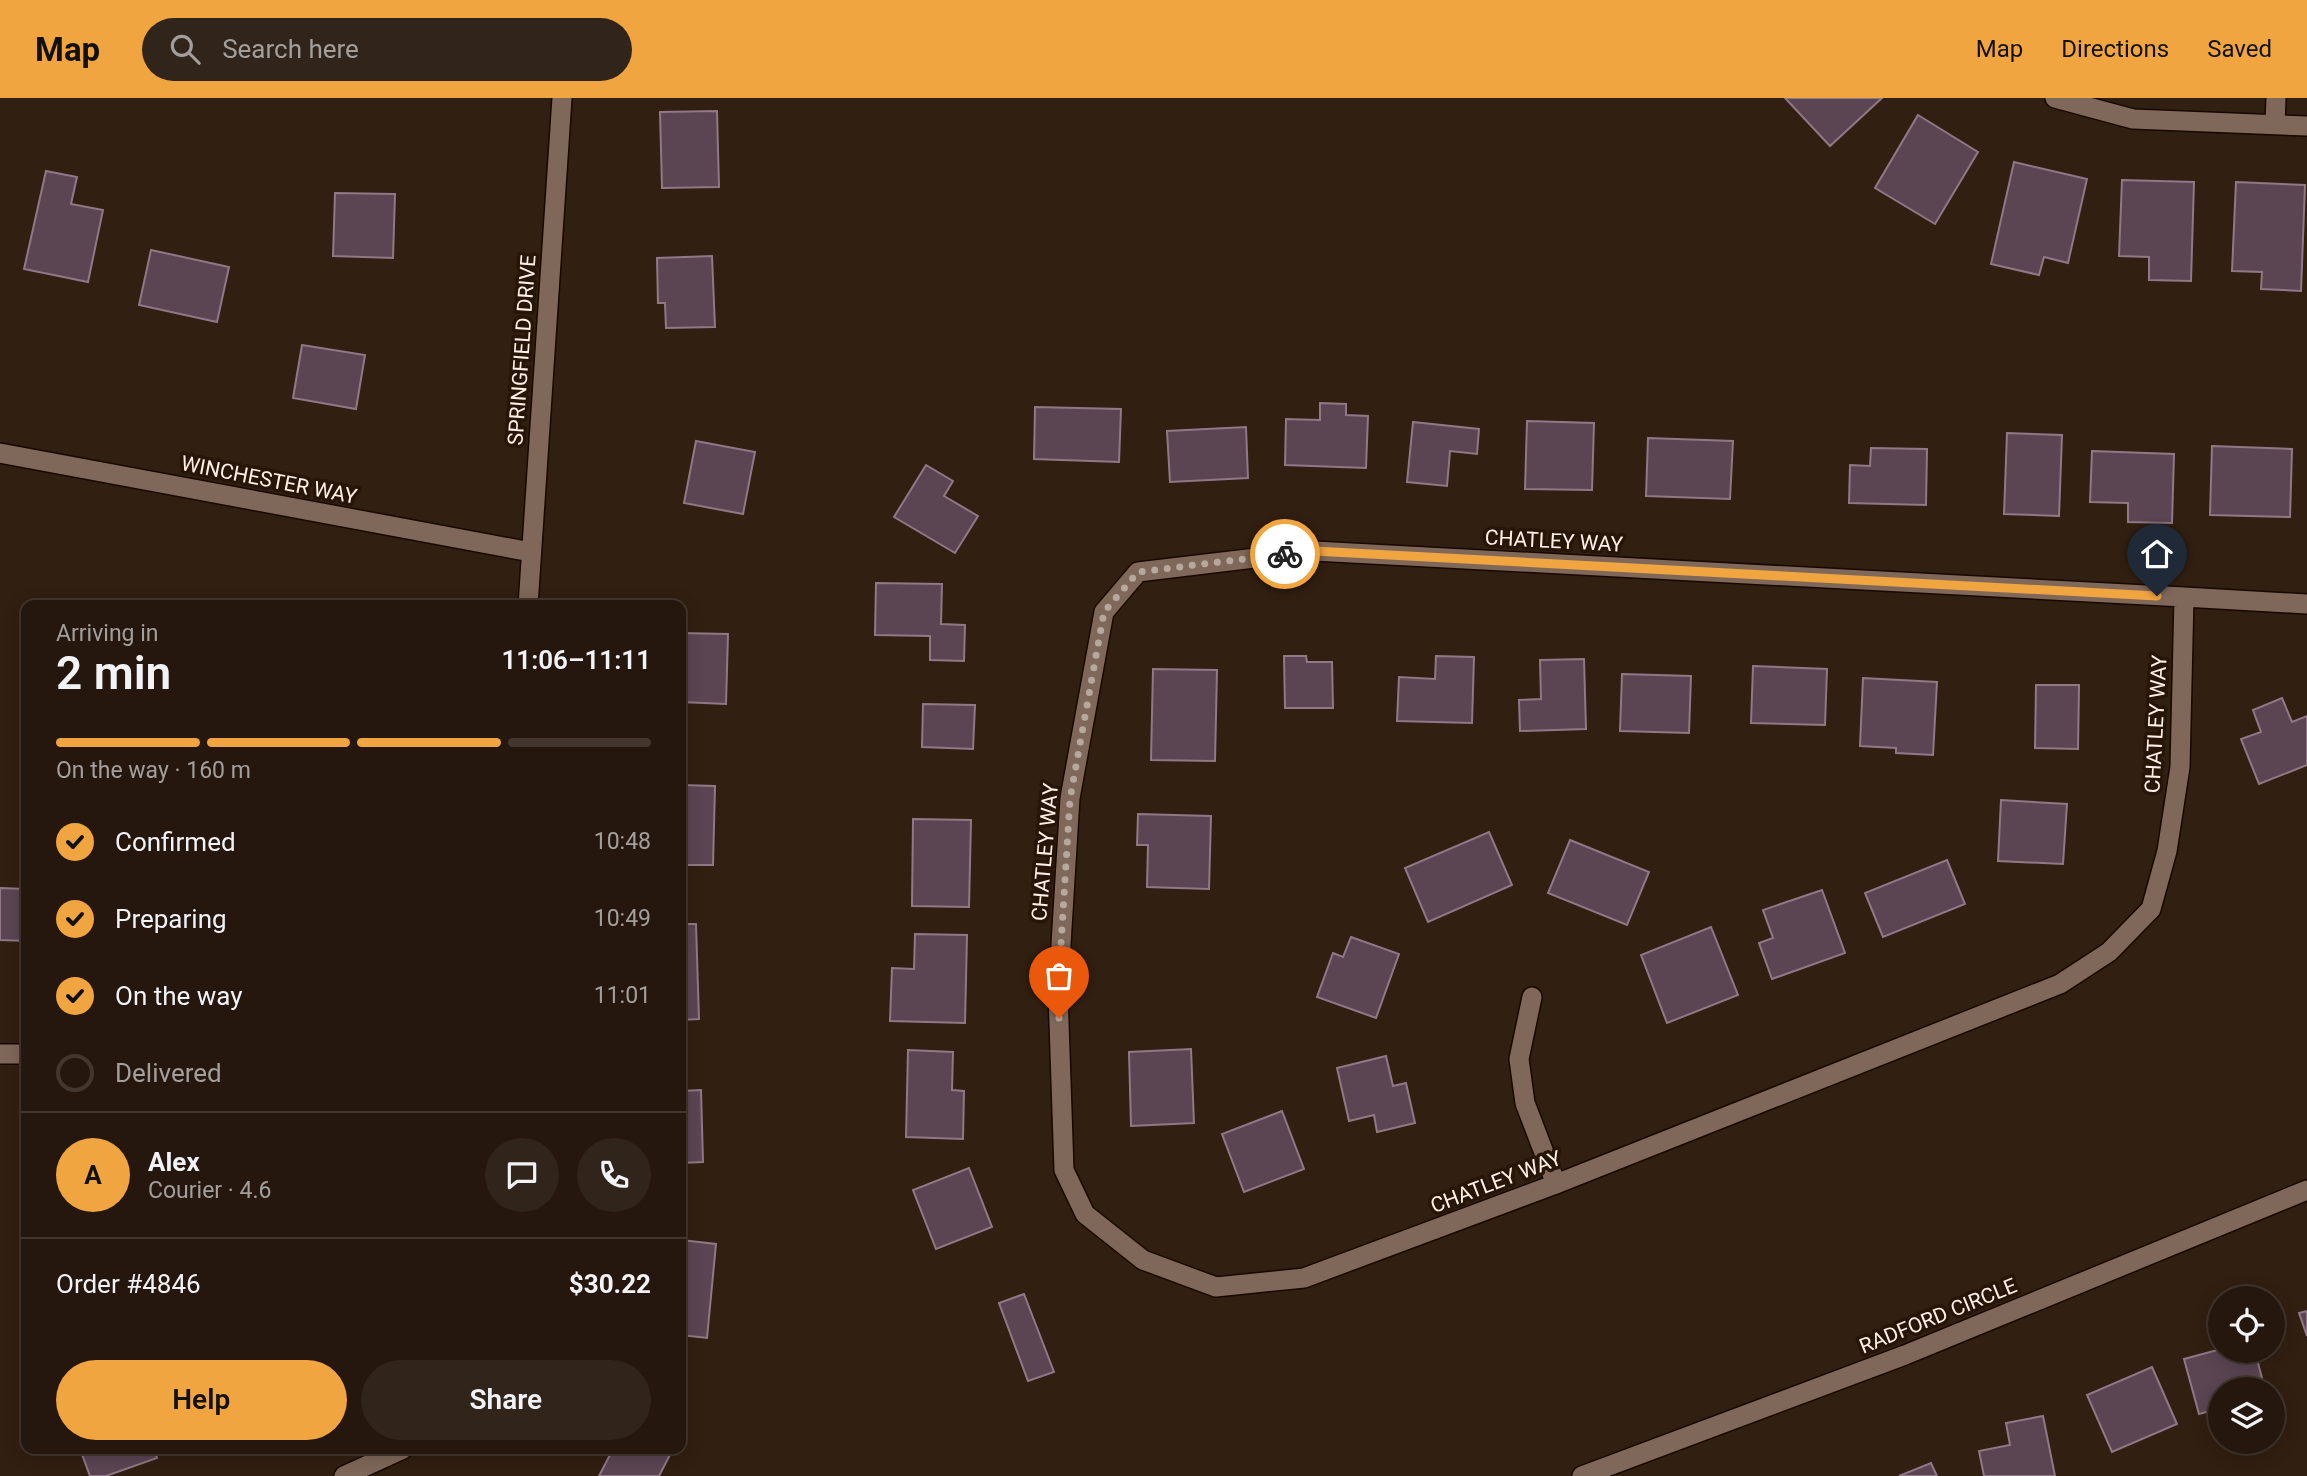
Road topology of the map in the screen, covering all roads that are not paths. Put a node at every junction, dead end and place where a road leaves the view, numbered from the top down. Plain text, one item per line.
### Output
1 (562, 98) edge
2 (2055, 98) edge
3 (2276, 98) edge
4 (2275, 124) junction
5 (2307, 126) edge
6 (0, 453) edge
7 (531, 552) junction
8 (2184, 597) junction
9 (528, 600) edge
10 (2307, 604) edge
11 (1532, 997) dead end
12 (0, 1054) edge
13 (21, 1054) edge
14 (1556, 1184) junction
15 (2307, 1190) edge
16 (392, 1454) edge
17 (344, 1476) edge
18 (1582, 1476) edge

1 - 7 street, SPRINGFIELD DRIVE
2 - 4 street
3 - 4 street
4 - 5 street
6 - 7 street, WINCHESTER WAY
7 - 9 street, SPRINGFIELD DRIVE
8 - 10 street, CHATLEY WAY
8 - 14 street, CHATLEY WAY
8 - 14 street, CHATLEY WAY
11 - 14 street
12 - 13 street
15 - 18 street, RADFORD CIRCLE
16 - 17 street

